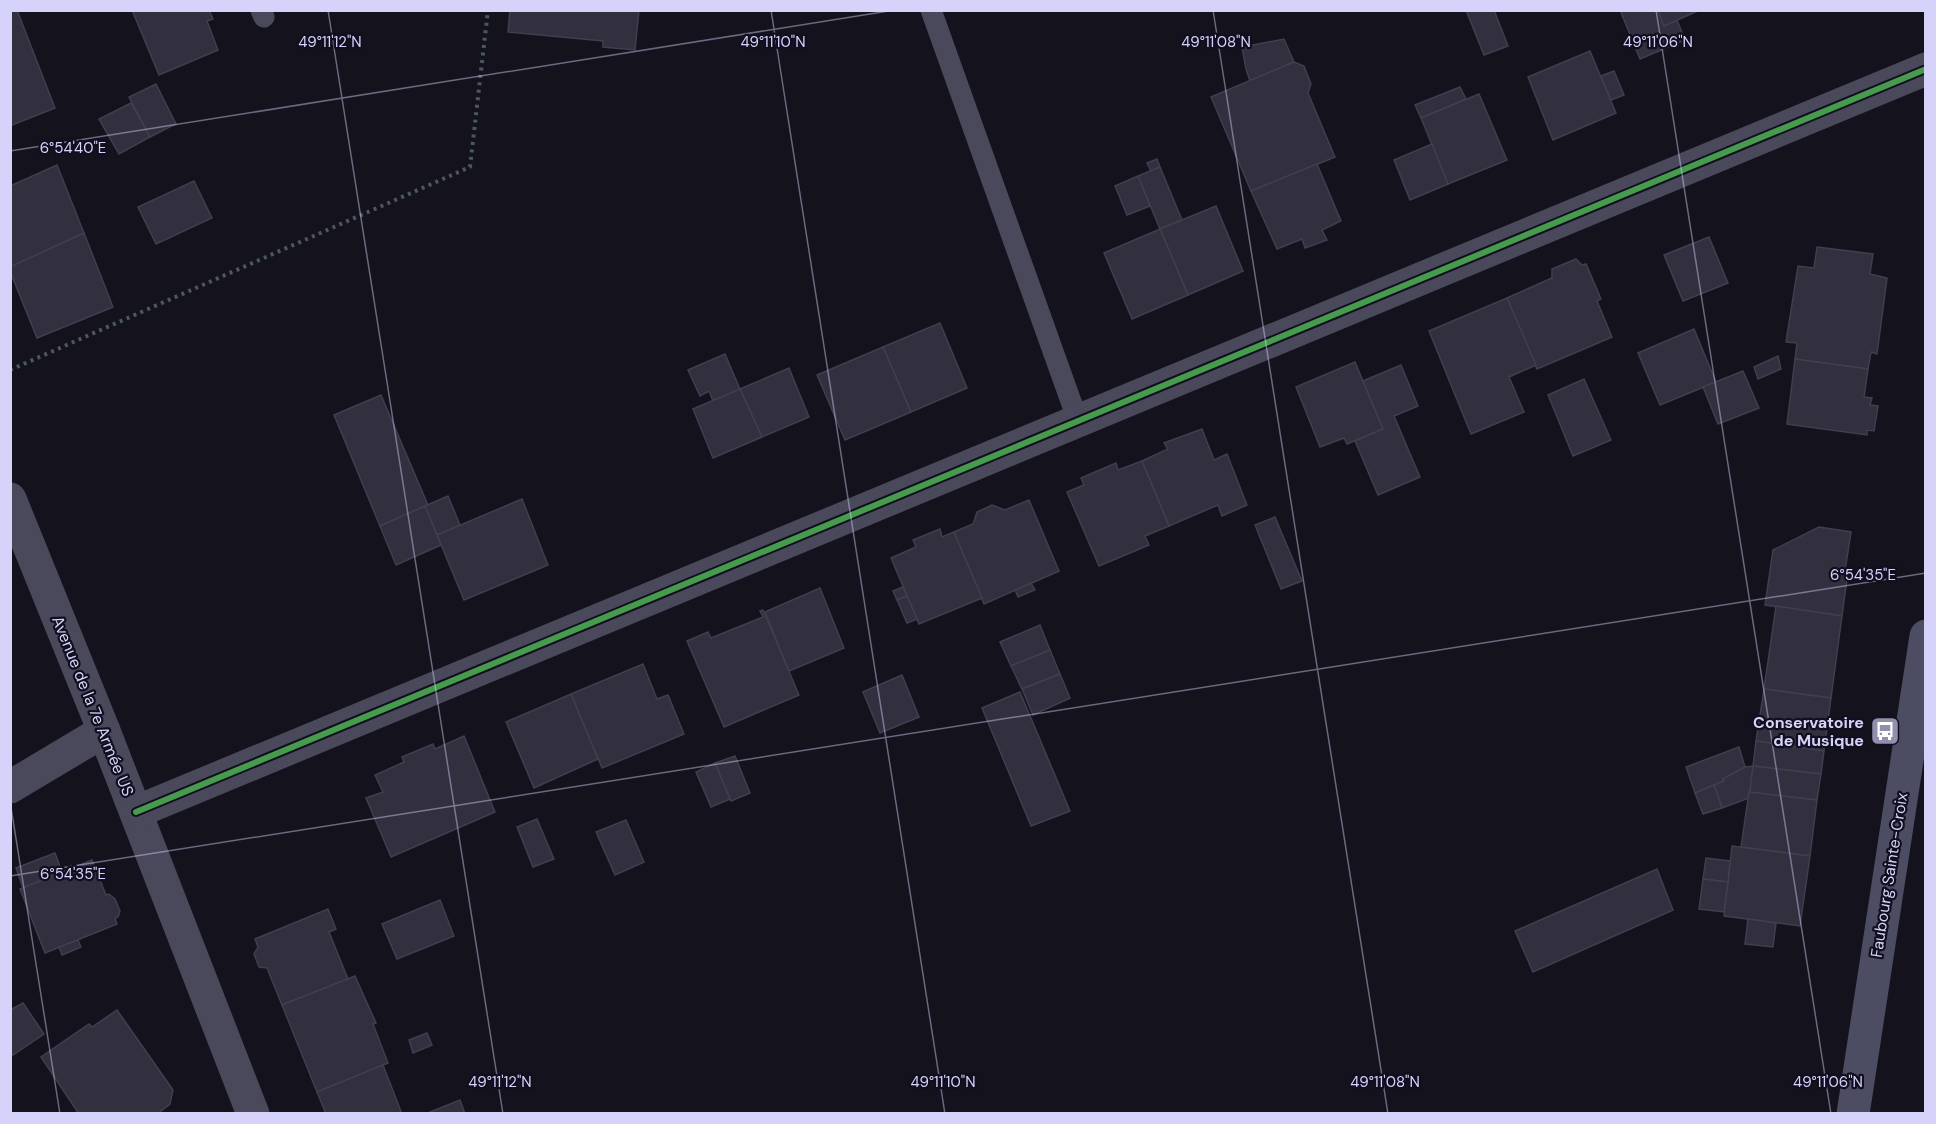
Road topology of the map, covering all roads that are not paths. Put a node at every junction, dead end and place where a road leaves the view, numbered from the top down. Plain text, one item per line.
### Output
1 (931, 10) edge
2 (1926, 69) edge
3 (1078, 421) junction
4 (10, 500) edge
5 (1926, 636) edge
6 (104, 731) junction
7 (10, 788) edge
8 (136, 812) junction
9 (253, 1113) edge
10 (1853, 1113) edge

1 - 3 lane
2 - 3 street
3 - 8 street
4 - 6 street, Avenue de la 7e Armée US
5 - 10 main road, Faubourg Sainte-Croix
6 - 7 street
6 - 8 street, Avenue de la 7e Armée US
8 - 9 street, Avenue de la 7e Armée US

